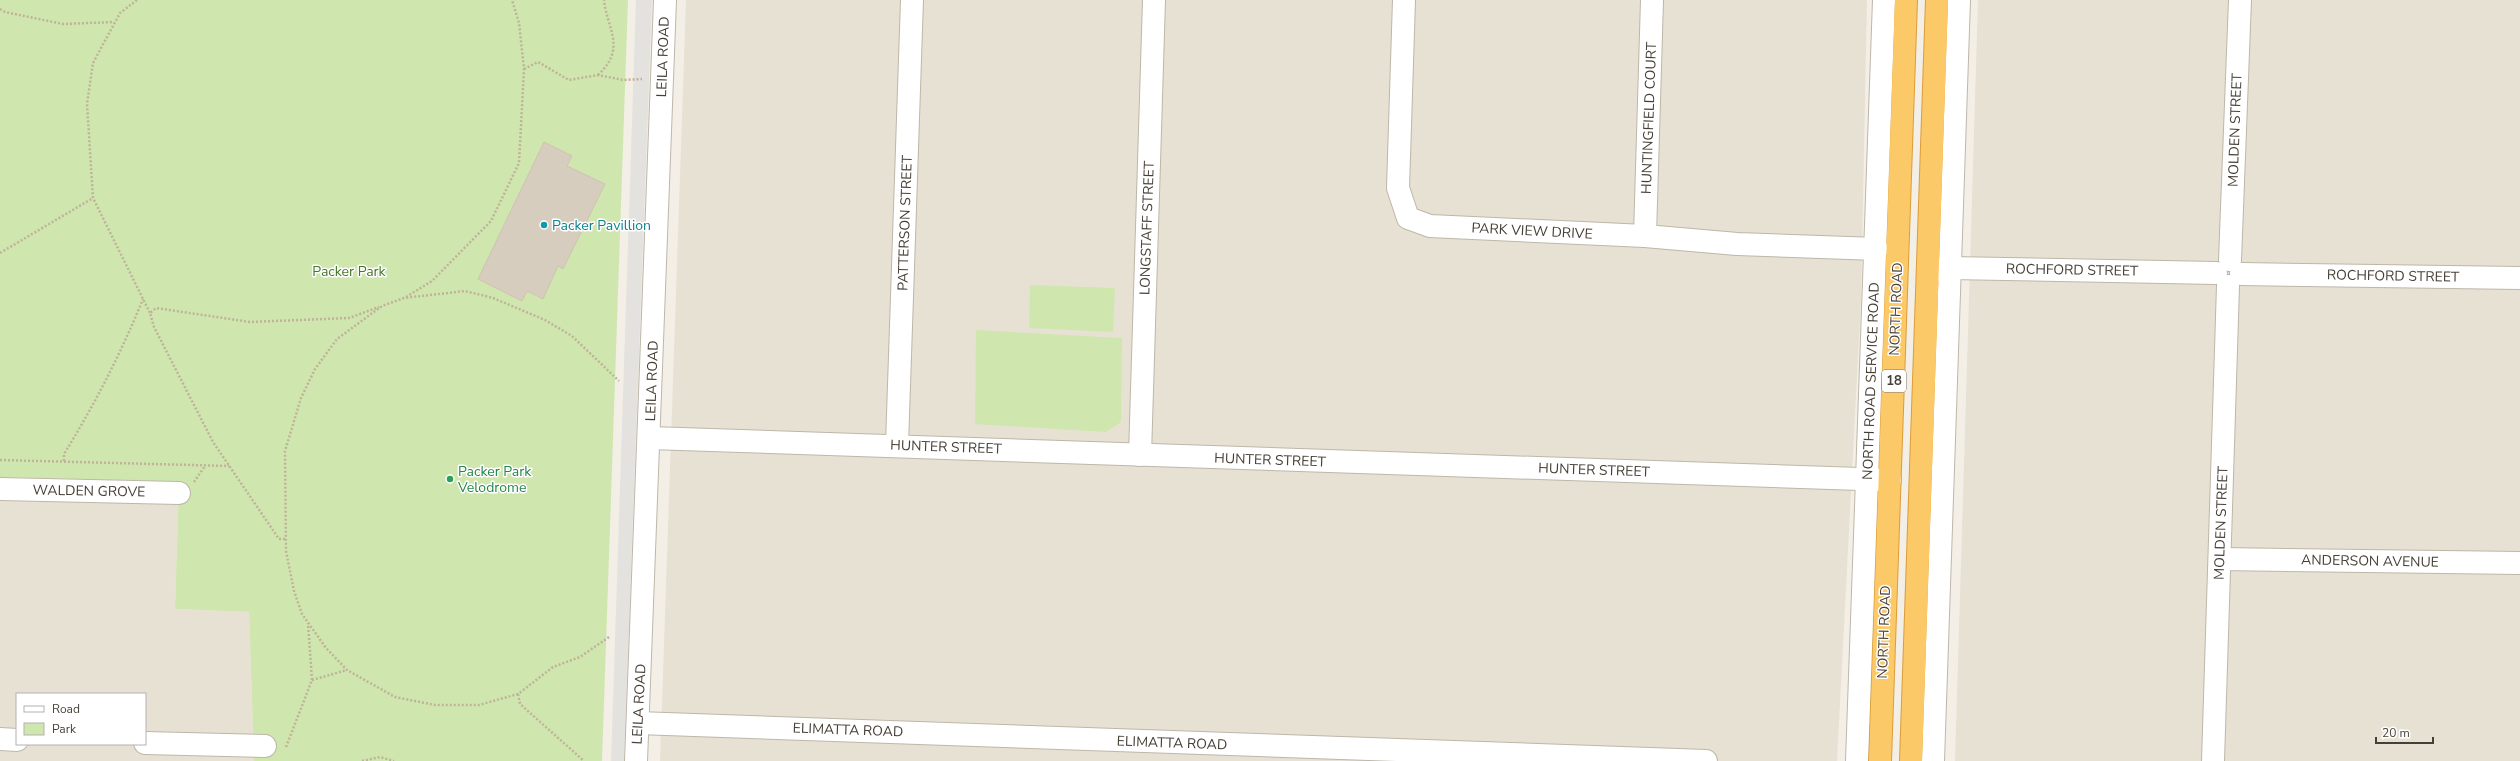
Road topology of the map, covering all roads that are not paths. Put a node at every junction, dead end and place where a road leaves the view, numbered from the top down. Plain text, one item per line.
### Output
1 (665, 0) edge
2 (912, 0) edge
3 (1154, 0) edge
4 (1404, 0) edge
5 (1652, 0) edge
6 (1884, 0) edge
7 (1906, 0) edge
8 (1936, 0) edge
9 (1959, 0) edge
10 (2240, 0) edge
11 (1645, 236) junction
12 (1876, 249) junction
13 (1950, 268) junction
14 (1898, 269) junction
15 (1929, 271) junction
16 (2229, 273) junction
17 (2520, 278) edge
18 (650, 438) junction
19 (897, 445) junction
20 (1140, 455) junction
21 (1867, 479) junction
22 (1890, 480) junction
23 (0, 488) edge
24 (179, 493) dead end
25 (2220, 559) junction
26 (2520, 563) edge
27 (638, 722) junction
28 (0, 739) edge
29 (16, 740) edge
30 (146, 743) edge
31 (274, 748) road end
32 (1218, 753) edge
33 (1468, 757) edge
34 (636, 761) edge
35 (1706, 761) edge
36 (1857, 761) edge
37 (1880, 761) edge
38 (1911, 761) edge
39 (1932, 761) edge
40 (2213, 761) edge

1 - 18 street, LEILA ROAD
2 - 19 street, PATTERSON STREET
3 - 20 street, LONGSTAFF STREET
4 - 11 street, PARK VIEW DRIVE
5 - 11 street, HUNTINGFIELD COURT
6 - 12 street, NORTH ROAD SERVICE ROAD
7 - 14 highway, NORTH ROAD / 18
8 - 15 highway, 18
9 - 13 street
10 - 16 street, MOLDEN STREET
11 - 12 street, PARK VIEW DRIVE
12 - 21 street, NORTH ROAD SERVICE ROAD
13 - 15 street, ROCHFORD STREET
13 - 16 street, ROCHFORD STREET
13 - 39 street
14 - 15 highway
14 - 22 highway, NORTH ROAD / 18
15 - 38 highway, 18
16 - 17 street, ROCHFORD STREET
16 - 25 street, MOLDEN STREET
18 - 19 street, HUNTER STREET
18 - 27 street, LEILA ROAD
19 - 20 street, HUNTER STREET
20 - 21 street, HUNTER STREET
21 - 22 street, HUNTER STREET
21 - 36 street, NORTH ROAD SERVICE ROAD
22 - 37 highway, NORTH ROAD / 18
23 - 24 street, WALDEN GROVE
25 - 26 street, ANDERSON AVENUE
25 - 40 street, MOLDEN STREET
27 - 32 street, ELIMATTA ROAD
27 - 34 street, LEILA ROAD
28 - 29 street
30 - 31 street
32 - 33 street, ELIMATTA ROAD
33 - 35 street, ELIMATTA ROAD

